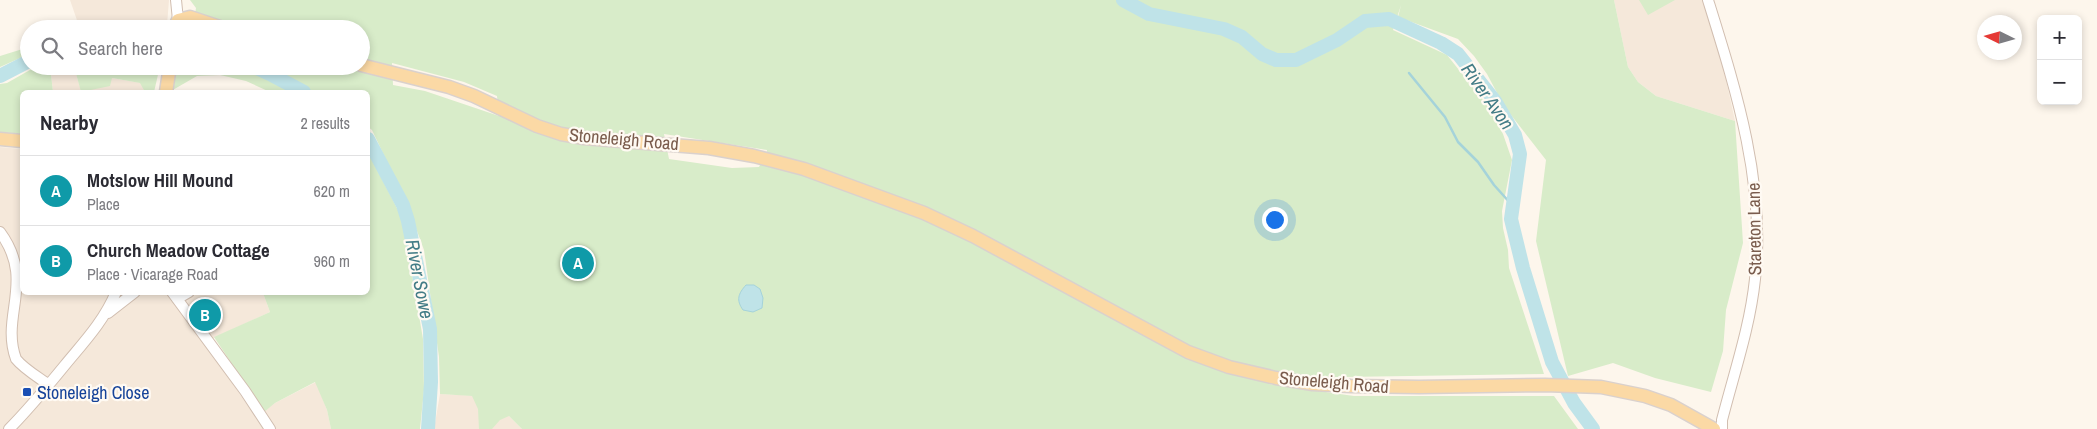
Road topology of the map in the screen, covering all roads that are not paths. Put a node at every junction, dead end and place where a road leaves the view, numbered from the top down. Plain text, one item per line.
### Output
1 (176, 0) edge
2 (1708, 0) edge
3 (175, 20) edge
4 (185, 20) edge
5 (199, 20) edge
6 (370, 67) edge
7 (169, 75) edge
8 (166, 90) edge
9 (0, 139) edge
10 (20, 141) edge
11 (0, 232) edge
12 (115, 295) edge
13 (131, 295) edge
14 (174, 296) edge
15 (105, 315) junction
16 (49, 385) junction
17 (265, 427) edge
18 (9, 429) edge
19 (1714, 429) edge
20 (1722, 429) edge

1 - 3 street
2 - 20 street, Stareton Lane
4 - 5 main road
6 - 19 main road, Stoneleigh Road
7 - 8 main road
9 - 10 main road
11 - 16 street
12 - 15 street
13 - 15 street
14 - 17 street
15 - 16 street
16 - 18 street

